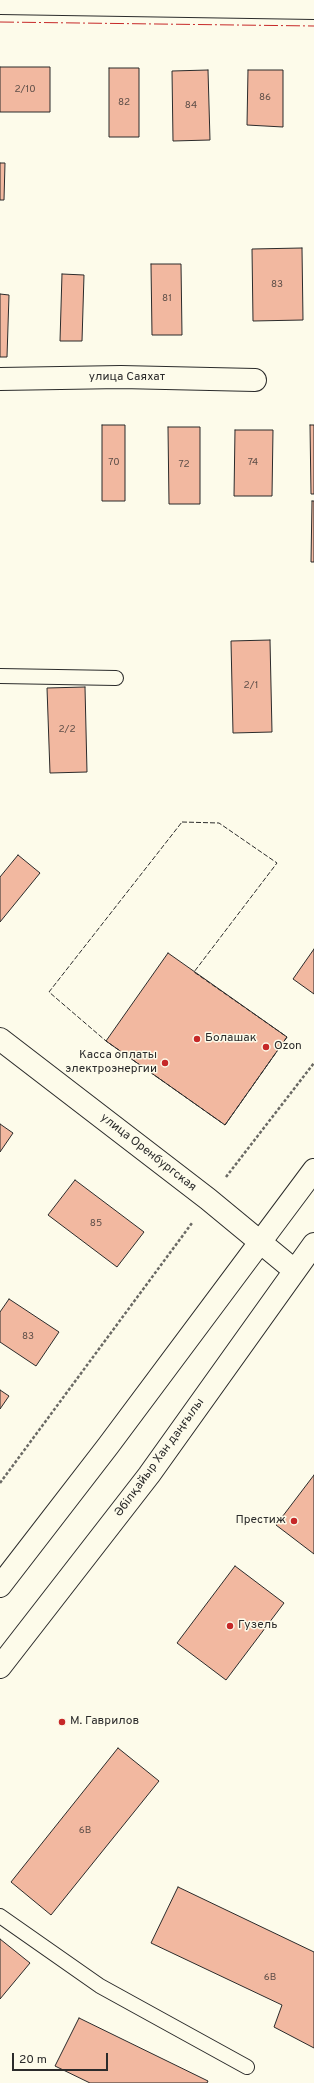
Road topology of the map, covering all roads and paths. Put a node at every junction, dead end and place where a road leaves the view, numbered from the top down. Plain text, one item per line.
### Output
1 (0, 3) edge
2 (314, 8) edge
3 (0, 379) edge
4 (254, 380) dead end
5 (0, 676) edge
6 (116, 678) dead end
7 (0, 1039) edge
8 (314, 1063) edge
9 (314, 1170) edge
10 (208, 1199) junction
11 (261, 1241) junction
12 (314, 1244) edge
13 (294, 1270) junction
14 (0, 1483) edge
15 (0, 1586) edge
16 (0, 1667) edge
17 (0, 1916) edge
18 (248, 2067) dead end

1 - 2 main road
3 - 4 main road, улица Саяхат
5 - 6 lane
7 - 10 main road, улица Оренбургская
8 - 10 path
9 - 11 main road
10 - 11 main road, улица Оренбургская
10 - 14 path
11 - 13 main road, улица Оренбургская
11 - 15 main road
12 - 13 main road, Әбілқайыр Хан даңғылы
13 - 16 main road, Әбілқайыр Хан даңғылы
17 - 18 lane

